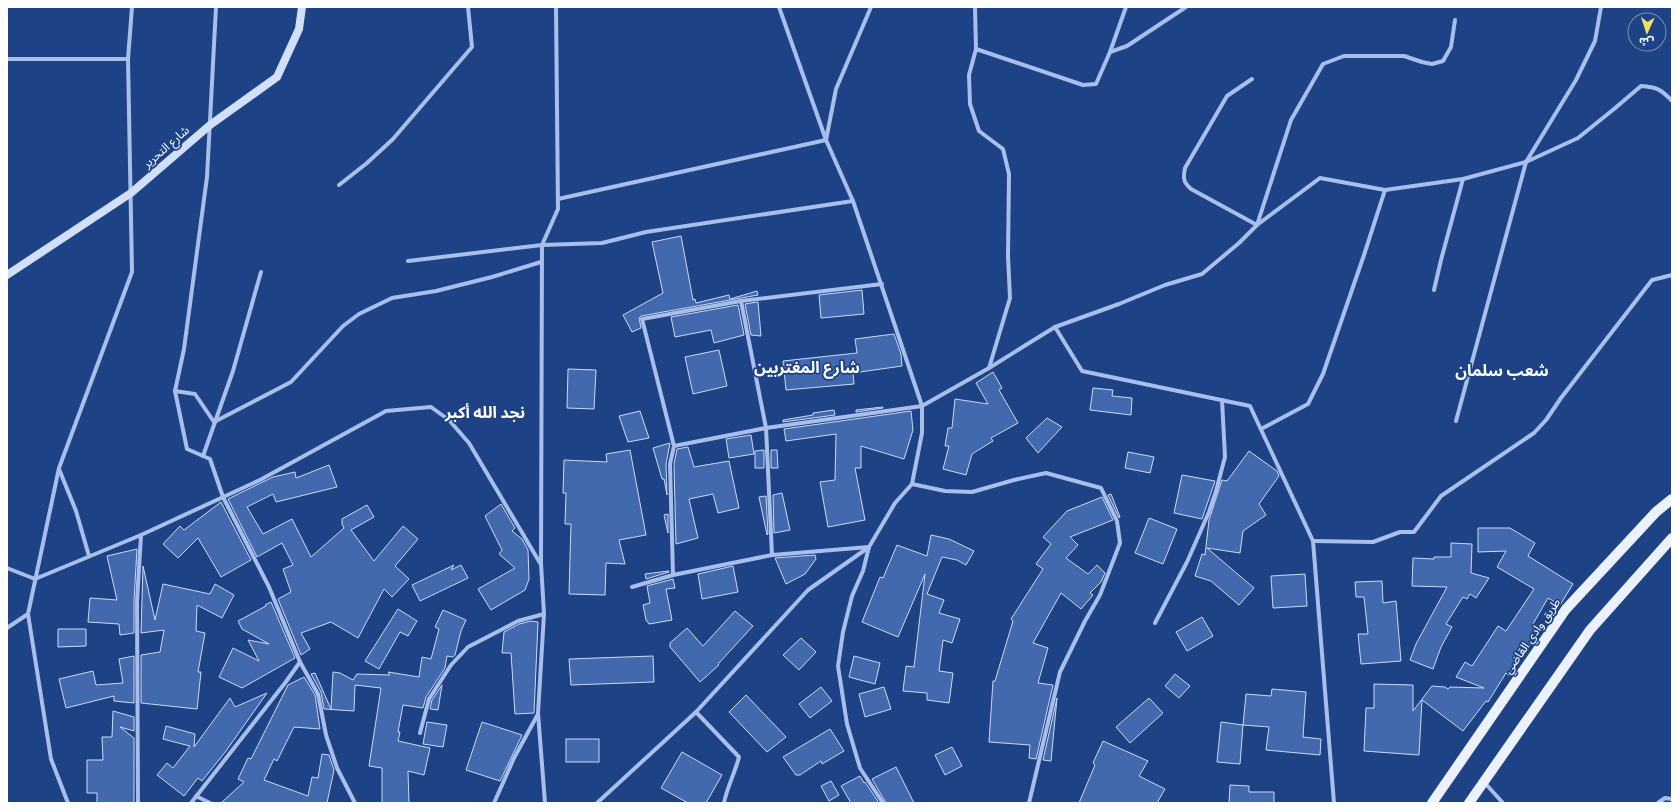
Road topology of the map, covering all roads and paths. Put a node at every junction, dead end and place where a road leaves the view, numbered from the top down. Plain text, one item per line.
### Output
1 (132, 7) edge
2 (216, 7) edge
3 (302, 7) edge
4 (468, 7) edge
5 (556, 7) edge
6 (779, 7) edge
7 (872, 7) edge
8 (975, 7) edge
9 (1126, 7) edge
10 (1186, 7) edge
11 (1601, 7) edge
12 (1455, 20) dead end
13 (976, 50) junction
14 (1110, 52) junction
15 (128, 58) junction
16 (7, 59) edge
17 (1252, 79) dead end
18 (1672, 101) edge
19 (210, 125) junction
20 (826, 140) junction
21 (1526, 162) junction
22 (1463, 179) junction
23 (339, 185) dead end
24 (1385, 190) junction
25 (131, 193) junction
26 (558, 199) junction
27 (853, 201) junction
28 (1257, 225) junction
29 (542, 244) junction
30 (408, 262) dead end
31 (541, 262) junction
32 (261, 272) dead end
33 (7, 275) edge
34 (1672, 275) edge
35 (882, 284) junction
36 (1434, 290) dead end
37 (742, 301) junction
38 (1056, 327) junction
39 (989, 368) junction
40 (175, 391) junction
41 (1222, 400) junction
42 (922, 406) junction
43 (1456, 421) dead end
44 (214, 422) junction
45 (766, 428) junction
46 (1261, 429) junction
47 (674, 446) junction
48 (203, 456) junction
49 (59, 468) junction
50 (912, 484) junction
51 (223, 497) junction
52 (1672, 499) edge
53 (141, 535) junction
54 (1672, 538) edge
55 (1313, 541) junction
56 (869, 547) junction
57 (772, 555) junction
58 (89, 556) junction
59 (541, 563) junction
60 (7, 568) edge
61 (672, 575) junction
62 (35, 578) junction
63 (632, 587) dead end
64 (28, 614) junction
65 (544, 614) junction
66 (1155, 623) dead end
67 (7, 628) edge
68 (300, 662) junction
69 (696, 712) junction
70 (538, 713) junction
71 (420, 733) dead end
72 (1484, 782) junction
73 (196, 796) junction
74 (1672, 799) edge
75 (68, 803) edge
76 (138, 803) edge
77 (190, 803) edge
78 (210, 803) edge
79 (355, 803) edge
80 (494, 803) edge
81 (545, 803) edge
82 (597, 803) edge
83 (724, 803) edge
84 (883, 803) edge
85 (1030, 803) edge
86 (1334, 803) edge
87 (1432, 803) edge
88 (1469, 803) edge
89 (1503, 803) edge
90 (1658, 803) edge

1 - 15 street
2 - 19 street
3 - 19 main road, شارع التحرير
4 - 23 street
5 - 26 street
6 - 20 street
7 - 20 street
8 - 13 street
9 - 14 street
10 - 14 street
11 - 21 street
12 - 28 street
13 - 14 street
13 - 39 street
15 - 16 street
15 - 25 street
17 - 28 street
18 - 21 street
19 - 25 main road, شارع التحرير
19 - 40 street
20 - 26 street
20 - 27 street
21 - 22 street
21 - 43 street
22 - 24 street
22 - 36 street
24 - 28 street
24 - 46 street
25 - 33 main road, شارع التحرير
25 - 49 street
26 - 29 street
27 - 29 street
27 - 35 street
28 - 38 street
29 - 30 street
29 - 31 street
31 - 44 street
31 - 59 street
32 - 44 street
34 - 55 street
35 - 37 street
35 - 42 street
37 - 45 street
37 - 47 street
38 - 39 street
38 - 41 street
39 - 42 street
40 - 44 street
40 - 48 street
41 - 46 street
41 - 66 street
42 - 45 street
42 - 50 street
44 - 48 street
45 - 47 street
45 - 57 street
46 - 55 street
47 - 61 street
48 - 51 street
49 - 58 street
49 - 62 street
50 - 56 street
50 - 85 street
51 - 53 street
51 - 59 street
51 - 68 street
52 - 87 main road, طريق وادي القاضي
53 - 58 street
53 - 76 street
54 - 72 main road
55 - 86 street
56 - 57 street
56 - 69 street
56 - 84 street
57 - 61 street
58 - 62 street
59 - 65 street
60 - 62 street
61 - 63 street
62 - 64 street
64 - 67 street
64 - 75 street
65 - 70 street
65 - 71 street
68 - 73 street
68 - 79 street
69 - 82 street
69 - 83 street
70 - 80 street
70 - 81 street
72 - 88 main road
72 - 89 street
73 - 77 street
73 - 78 street
74 - 90 street

